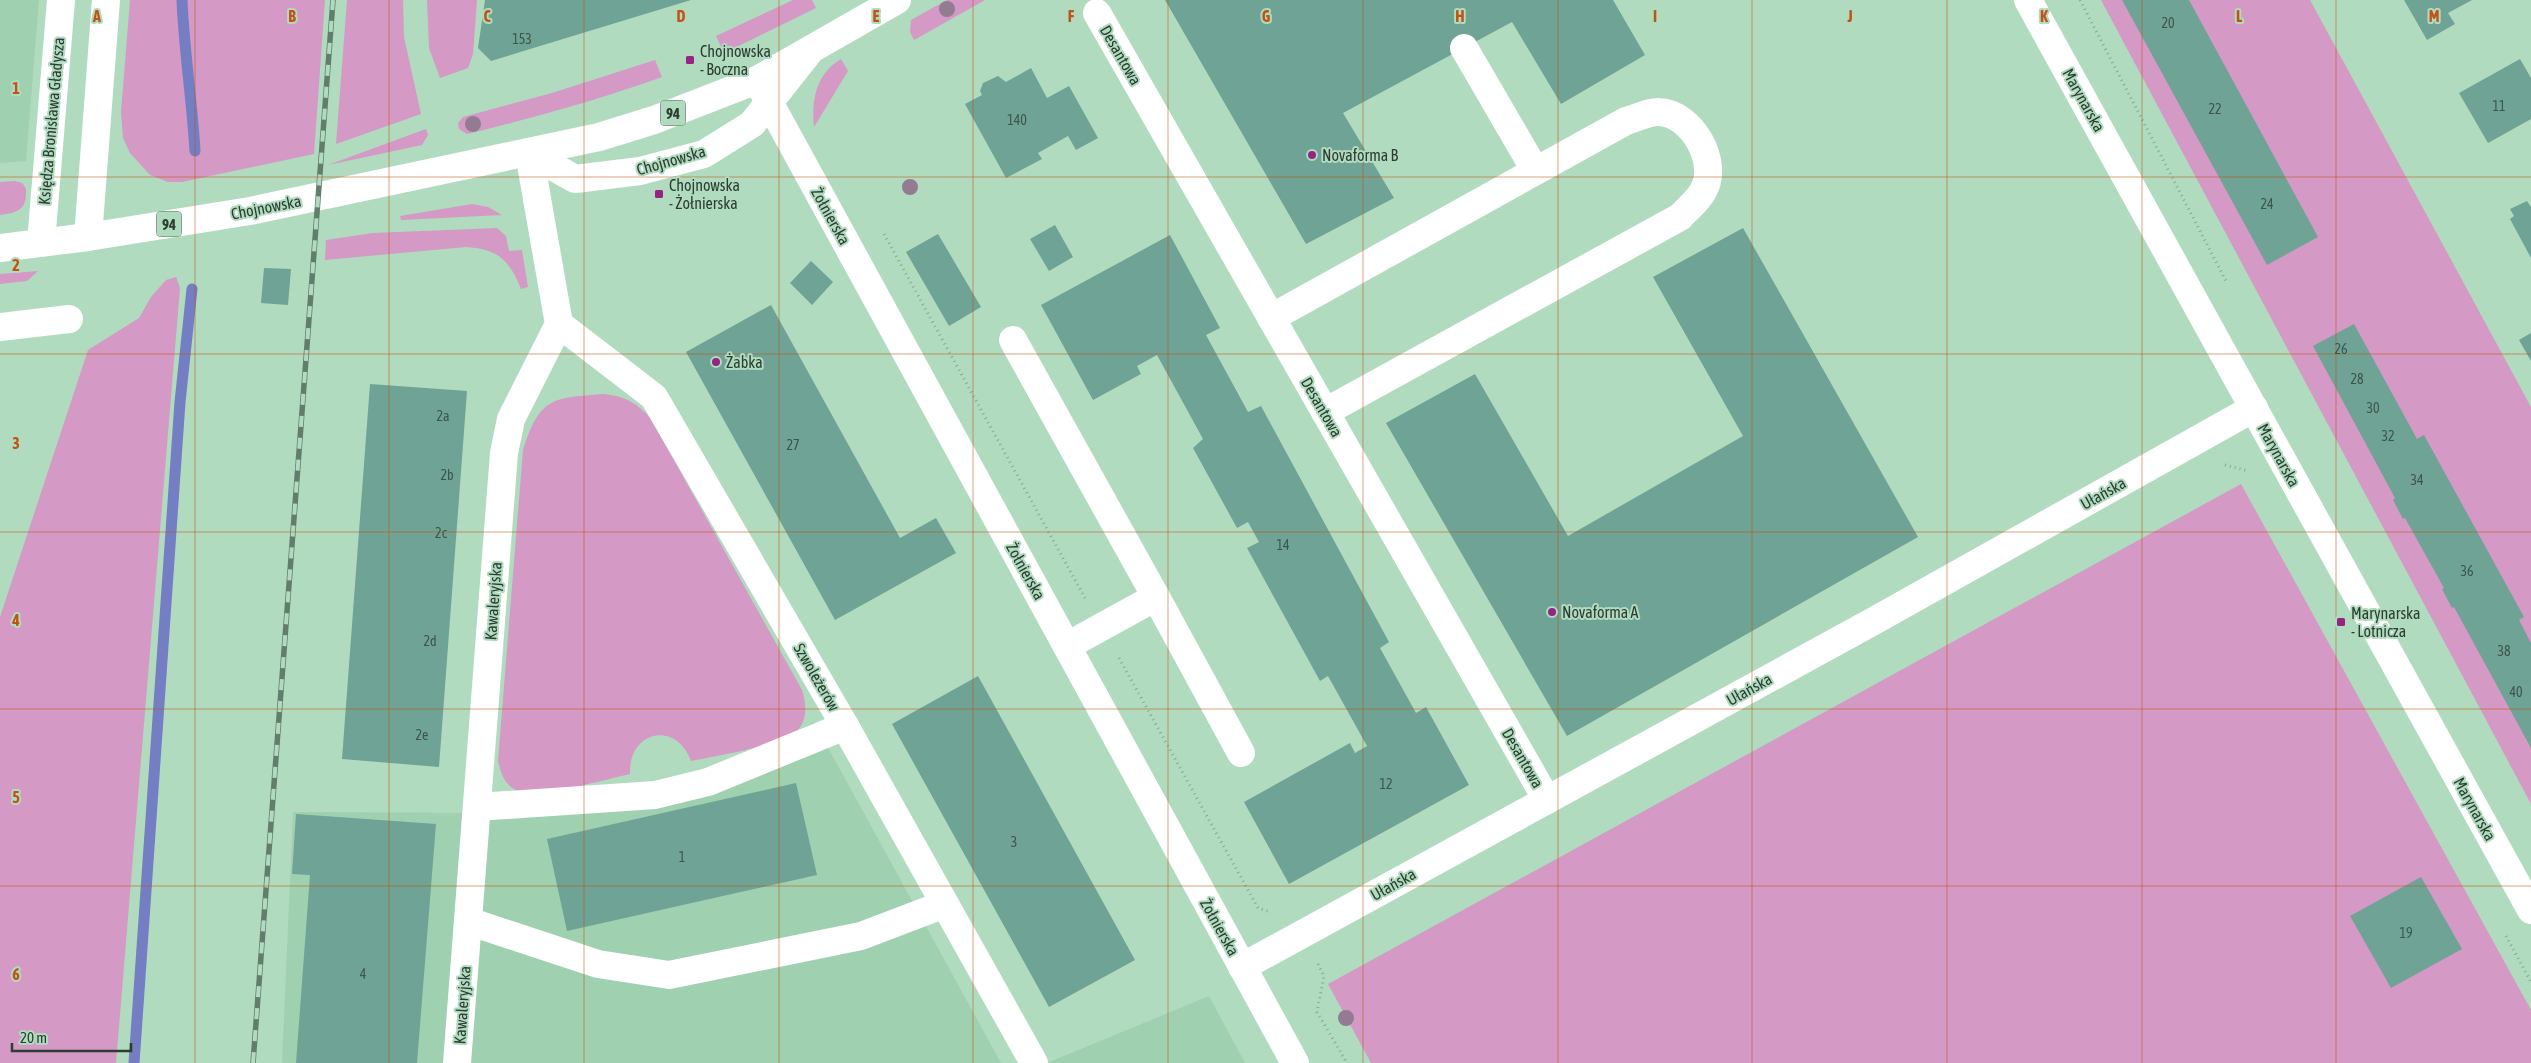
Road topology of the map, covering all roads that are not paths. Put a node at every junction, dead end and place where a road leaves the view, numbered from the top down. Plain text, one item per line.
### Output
1 (61, 0) edge
2 (106, 0) edge
3 (897, 0) edge
4 (2028, 0) edge
5 (1097, 13) dead end
6 (1464, 48) dead end
7 (763, 91) junction
8 (529, 153) junction
9 (1535, 170) junction
10 (88, 237) junction
11 (40, 243) junction
12 (0, 248) edge
13 (1271, 318) junction
14 (69, 319) dead end
15 (559, 324) junction
16 (0, 327) edge
17 (1013, 340) dead end
18 (2254, 408) junction
19 (1325, 412) junction
20 (1156, 597) junction
21 (1067, 646) junction
22 (845, 726) junction
23 (1241, 754) dead end
24 (1547, 800) junction
25 (477, 807) junction
26 (945, 904) junction
27 (2531, 910) edge
28 (468, 921) junction
29 (1242, 967) junction
30 (457, 1063) edge
31 (1034, 1063) edge
32 (1295, 1063) edge

1 - 11 street, Księdza Bronisława Gładysza
2 - 10 street
3 - 7 street, Chojnowska / 94
4 - 18 street, Marynarska
5 - 13 street, Desantowa
6 - 9 street
7 - 8 street, Chojnowska / 94
7 - 8 street, Chojnowska
7 - 21 street, Żołnierska
8 - 10 street, Chojnowska / 94
8 - 15 street
9 - 13 street
9 - 19 street
10 - 11 street, Chojnowska / 94
11 - 12 street, Chojnowska / 94
13 - 19 street, Desantowa
14 - 16 street
15 - 22 street, Szwoleżerów
15 - 25 street, Kawaleryjska
17 - 20 street
18 - 24 street, Ułańska
18 - 27 street, Marynarska
19 - 24 street, Desantowa
20 - 21 street
20 - 23 street
21 - 29 street, Żołnierska
22 - 25 street
22 - 26 street, Szwoleżerów
24 - 29 street, Ułańska
25 - 28 street, Kawaleryjska
26 - 28 street
26 - 31 street, Szwoleżerów
28 - 30 street, Kawaleryjska
29 - 32 street, Żołnierska

